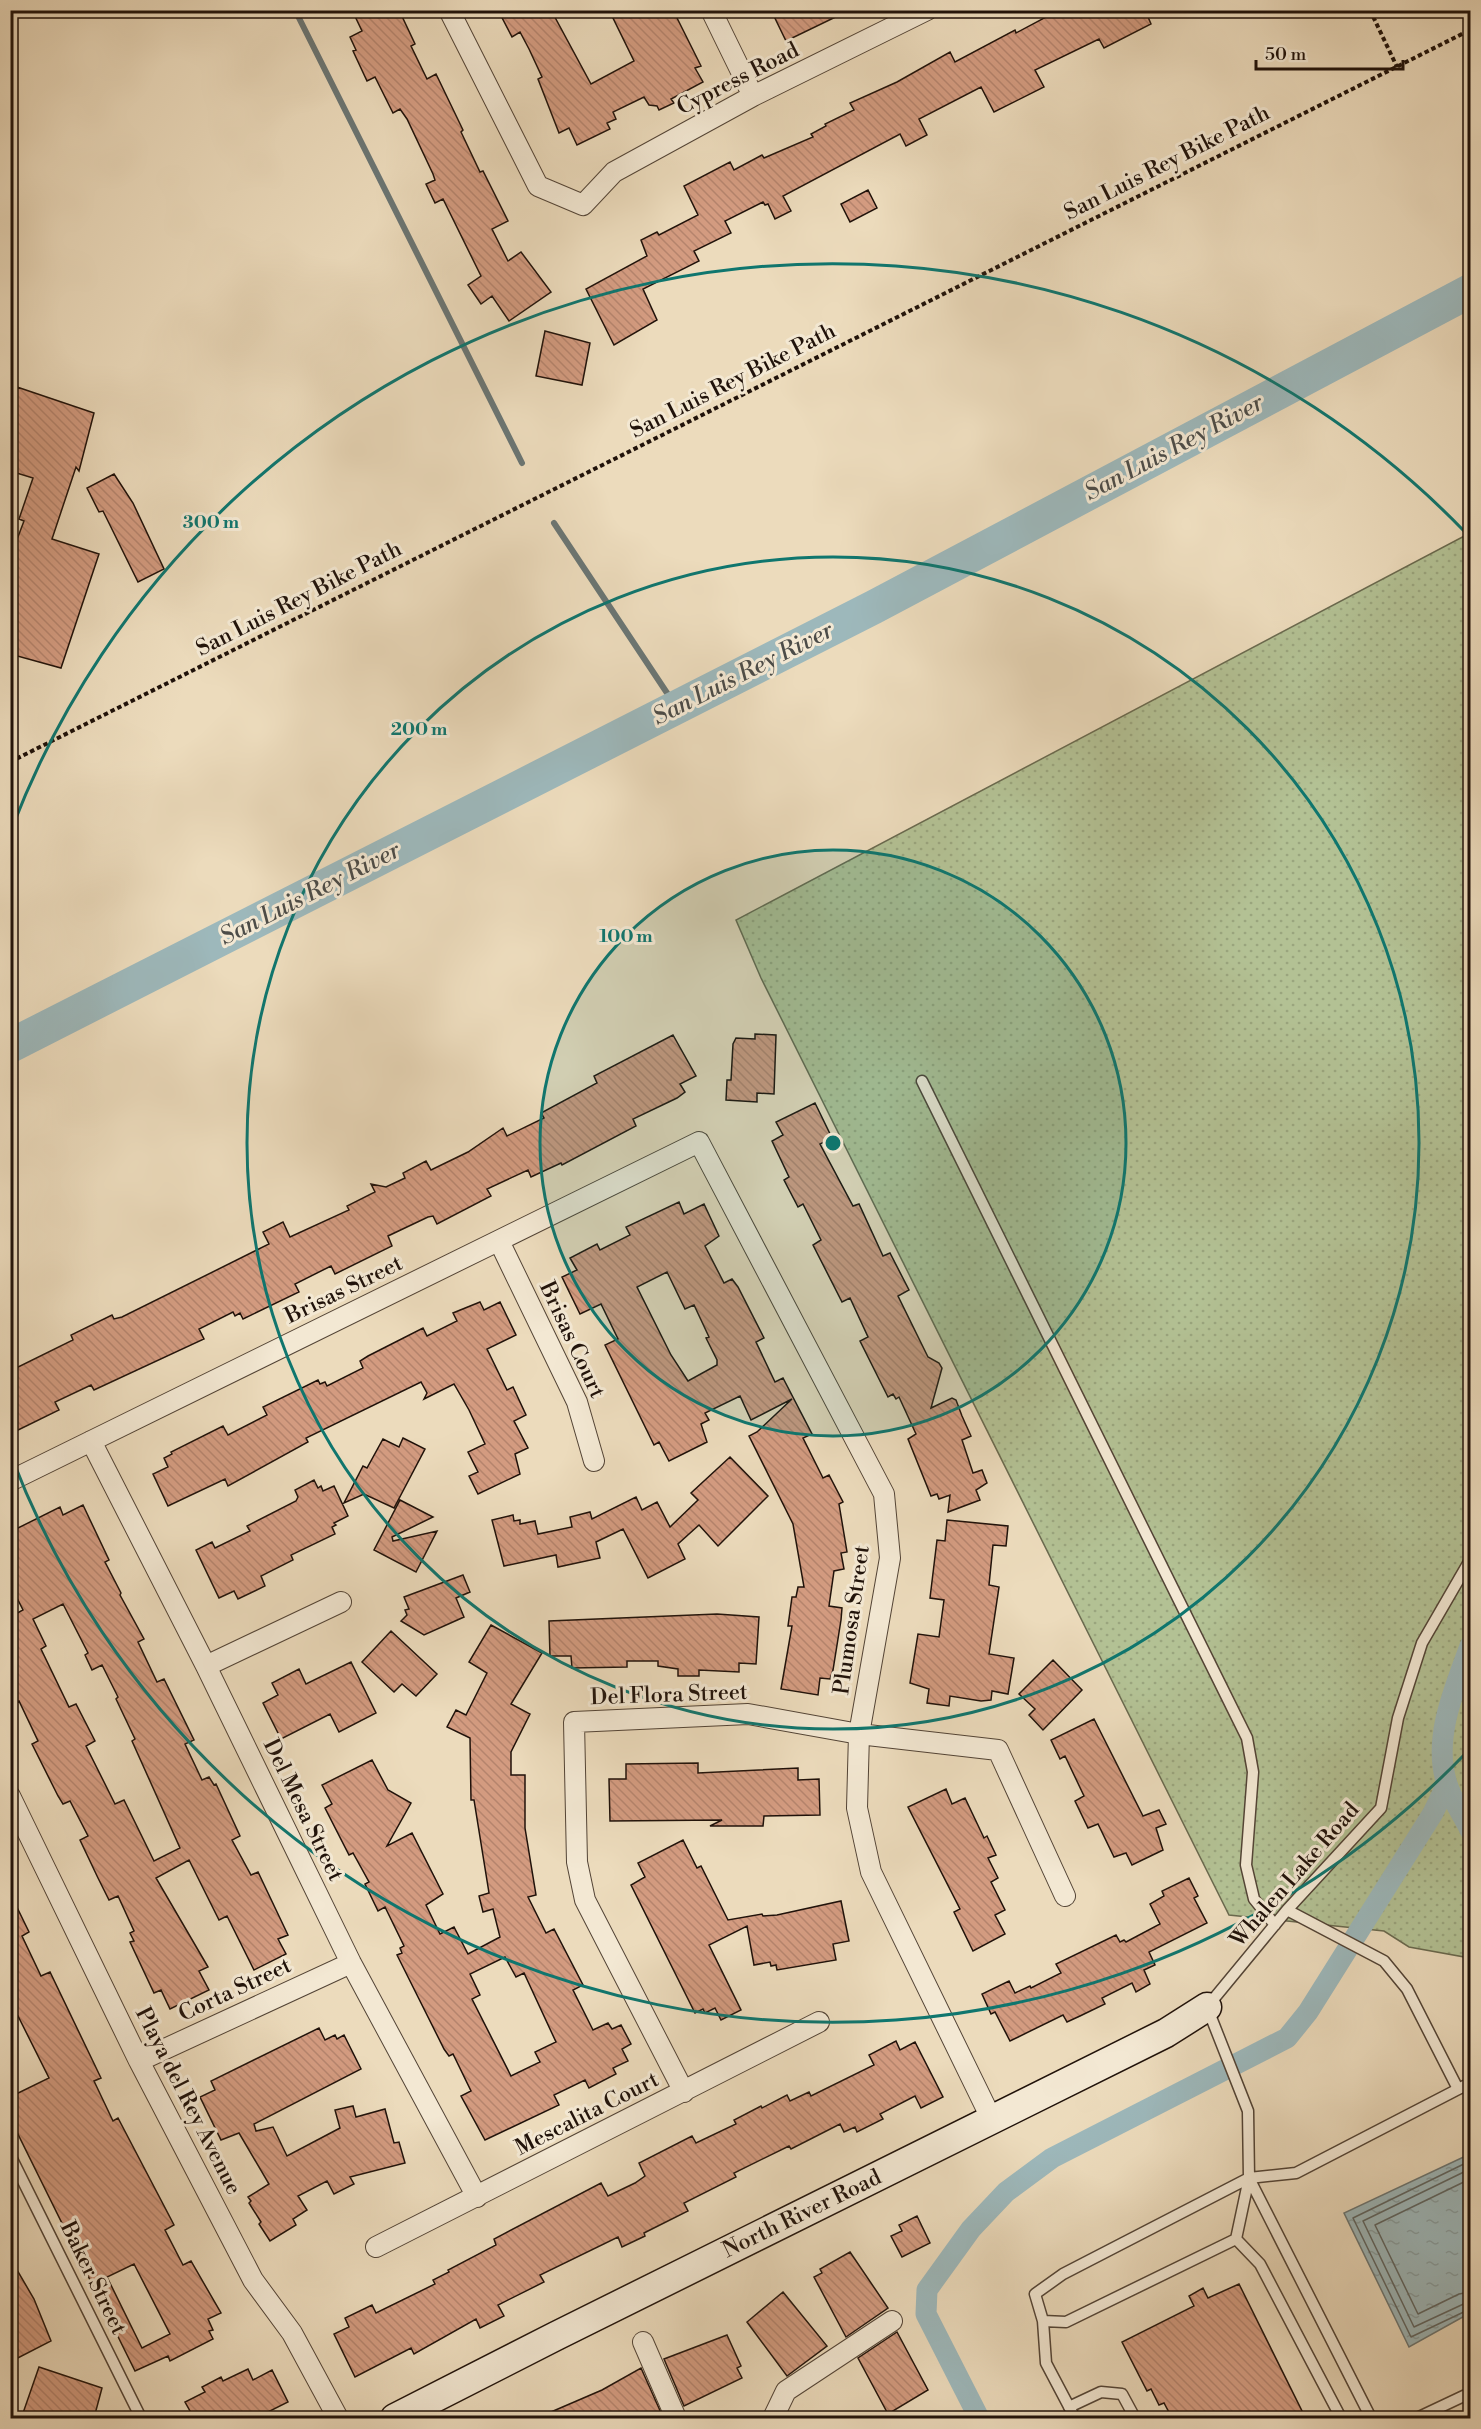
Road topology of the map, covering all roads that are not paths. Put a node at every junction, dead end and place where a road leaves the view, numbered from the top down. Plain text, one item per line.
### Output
1 (449, 10) edge
2 (711, 10) edge
3 (927, 10) edge
4 (753, 96) junction
5 (922, 1081) dead end
6 (699, 1142) joint
7 (499, 1241) junction
8 (91, 1441) junction
9 (594, 1461) dead end
10 (10, 1481) edge
11 (1470, 1560) edge
12 (341, 1602) dead end
13 (206, 1666) junction
14 (860, 1734) junction
15 (10, 1796) edge
16 (1065, 1896) dead end
17 (1287, 1910) junction
18 (1275, 1925) junction
19 (351, 1963) junction
20 (1207, 2007) junction
21 (819, 2022) dead end
22 (139, 2061) junction
23 (1470, 2083) edge
24 (1458, 2089) junction
25 (684, 2092) junction
26 (992, 2120) junction
27 (10, 2155) edge
28 (1249, 2178) junction
29 (477, 2197) junction
30 (1236, 2239) junction
31 (376, 2247) dead end
32 (892, 2321) dead end
33 (1043, 2322) junction
34 (643, 2342) dead end
35 (1470, 2393) edge
36 (1069, 2407) junction
37 (141, 2418) edge
38 (338, 2418) edge
39 (395, 2418) edge
40 (676, 2418) edge
41 (773, 2418) edge
42 (1075, 2418) edge
43 (1135, 2418) edge
44 (1341, 2418) edge
45 (1371, 2418) edge
46 (1417, 2418) edge

1 - 4 street, Cypress Road
2 - 4 street
3 - 4 street, Cypress Road
5 - 18 lane
6 - 7 street, Brisas Street
6 - 14 street, Plumosa Street
7 - 8 street, Brisas Street
7 - 9 street, Brisas Court
8 - 10 street, Brisas Street
8 - 13 street, Del Mesa Street
11 - 17 lane, Whalen Lake Road
12 - 13 street
13 - 19 street, Del Mesa Street
14 - 16 street, Del Flora Street
14 - 25 street, Del Flora Street
14 - 26 street, Plumosa Street
15 - 22 street, Playa del Rey Avenue
17 - 18 lane, Whalen Lake Road
17 - 24 lane
18 - 20 lane, Whalen Lake Road
19 - 22 street, Corta Street
19 - 29 street, Del Mesa Street
20 - 26 street, North River Road
20 - 28 lane
21 - 25 street, Mescalita Court
22 - 38 street, Playa del Rey Avenue
23 - 24 lane
24 - 28 lane
25 - 29 street, Mescalita Court
26 - 39 street, North River Road
27 - 37 lane, Baker Street
28 - 30 lane
28 - 33 lane
28 - 45 lane
29 - 31 street, Mescalita Court
30 - 33 lane
30 - 44 lane
32 - 41 street
33 - 36 lane
34 - 40 street
35 - 46 lane
36 - 42 lane
36 - 43 lane

